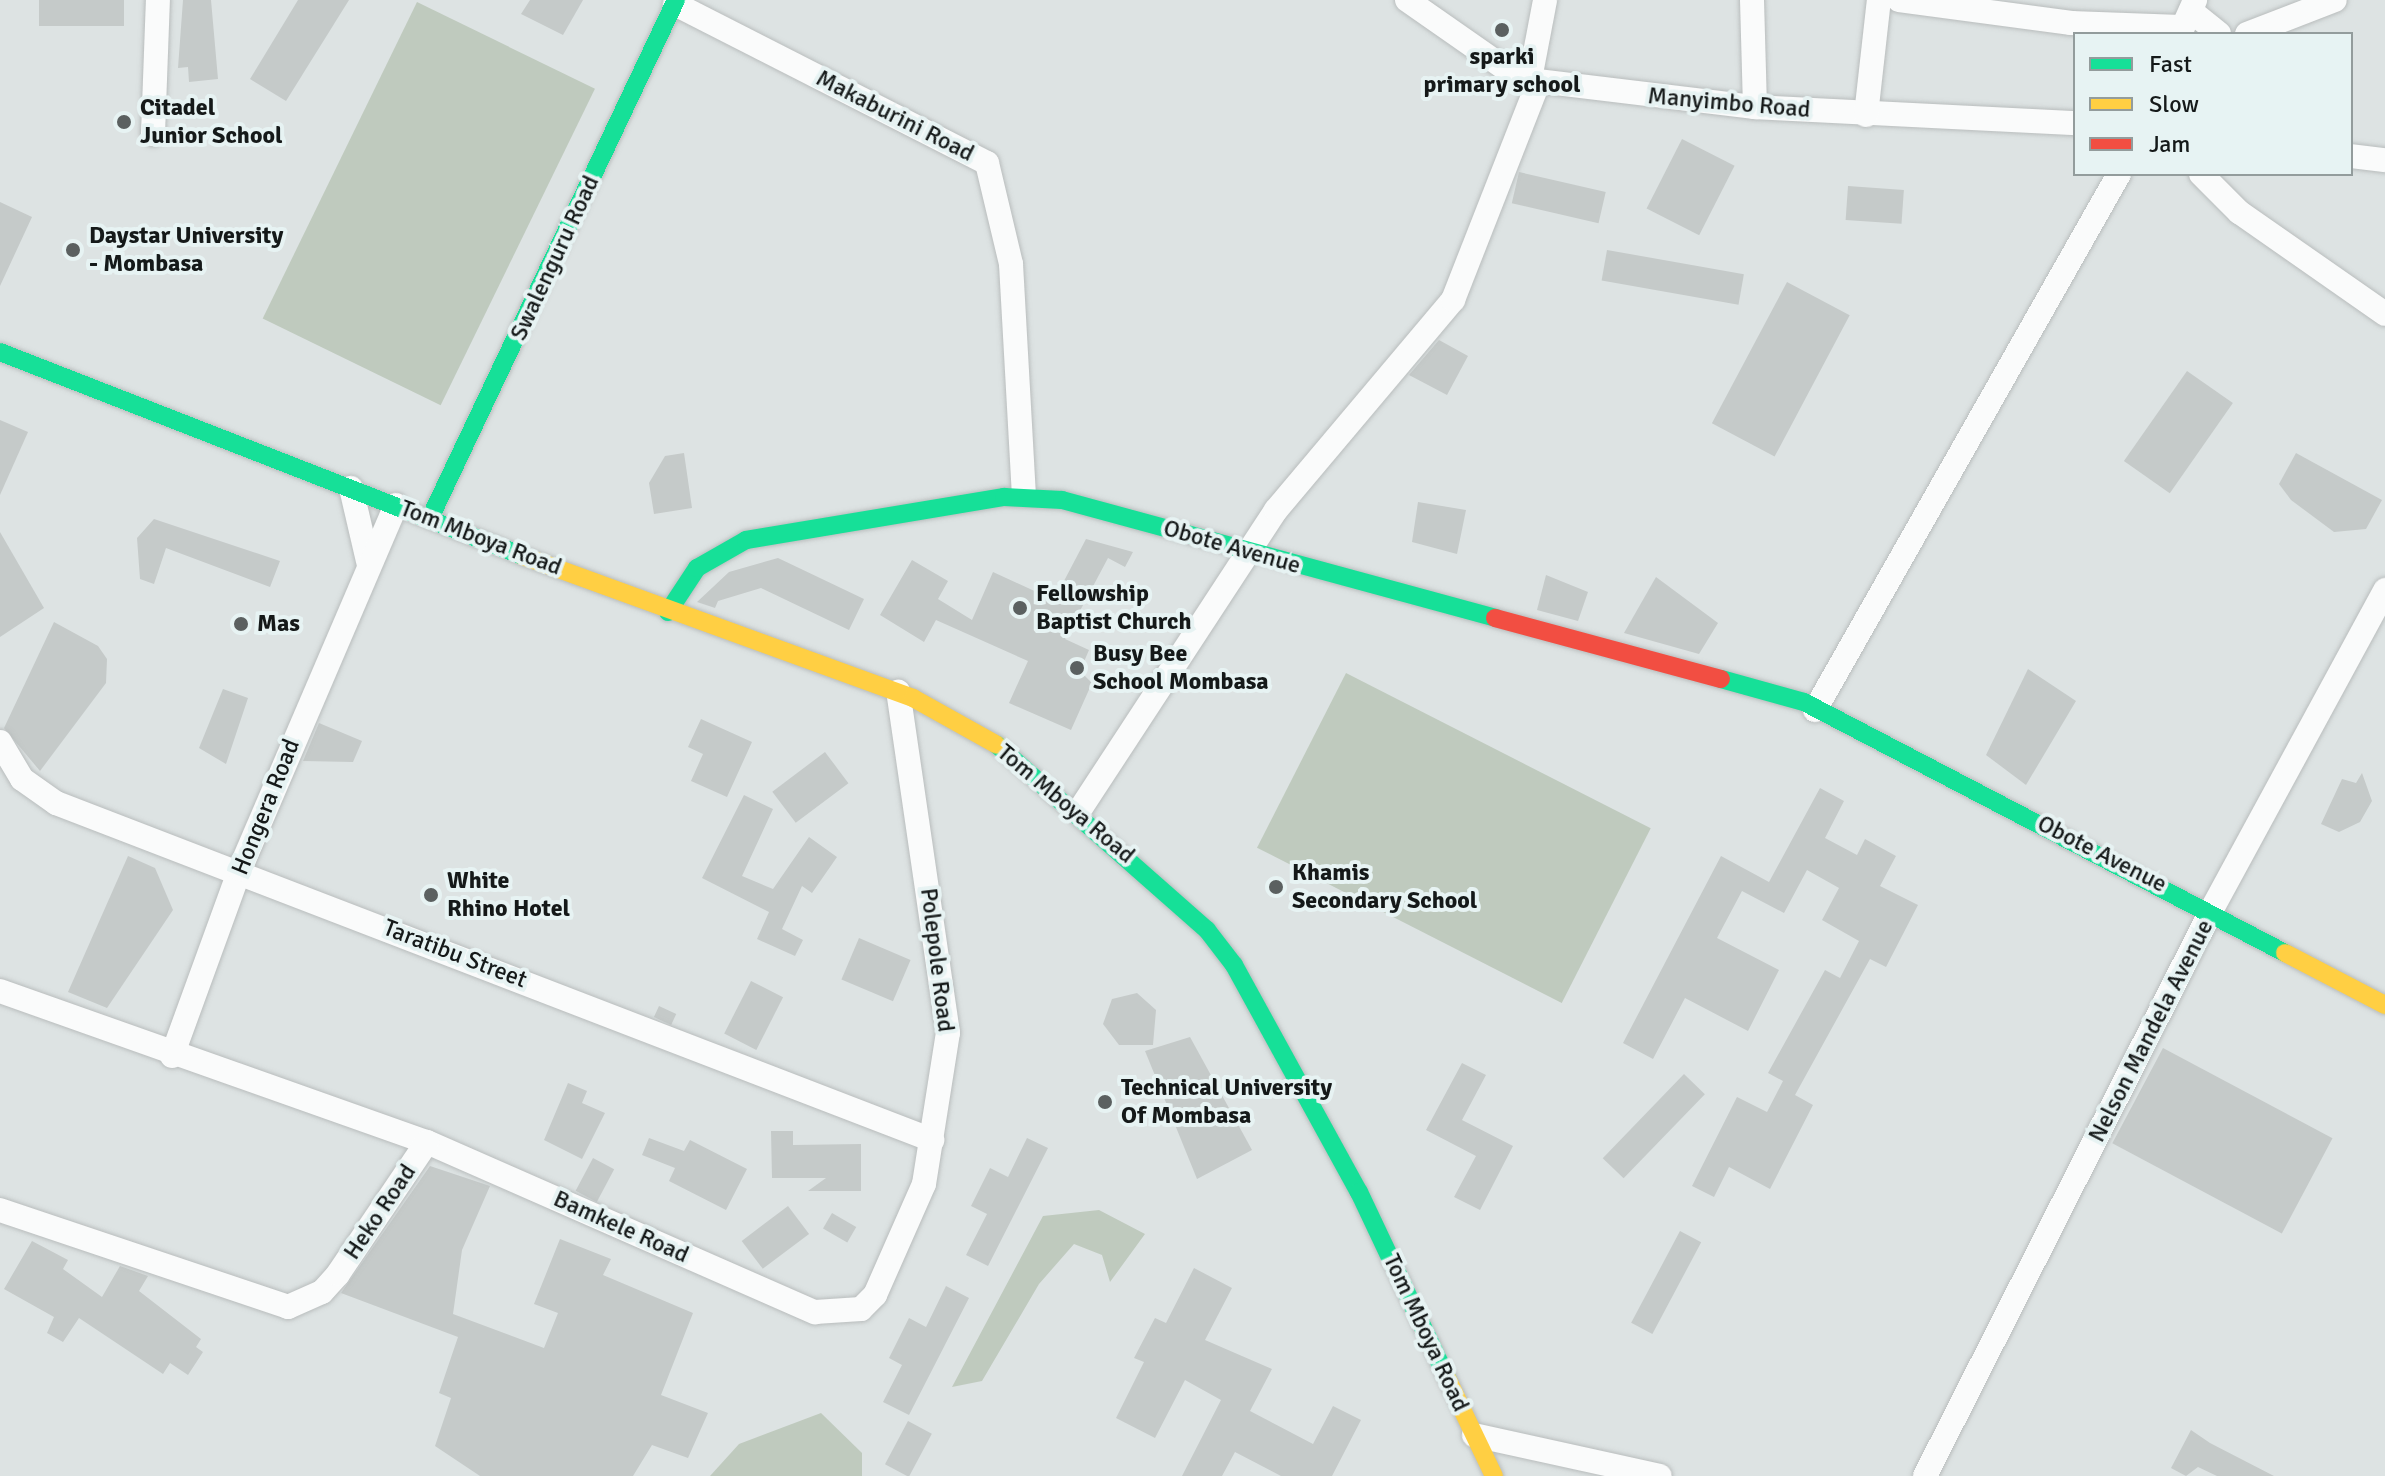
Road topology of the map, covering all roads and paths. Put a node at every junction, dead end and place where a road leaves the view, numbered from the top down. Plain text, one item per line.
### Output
1 (158, 0) edge
2 (1407, 0) edge
3 (1545, 0) edge
4 (1752, 0) edge
5 (1879, 0) edge
6 (1899, 0) edge
7 (2335, 0) edge
8 (676, 2) edge
9 (2187, 18) edge
10 (2215, 32) edge
11 (2252, 32) edge
12 (1535, 80) junction
13 (1755, 107) junction
14 (1866, 115) junction
15 (2073, 123) edge
16 (153, 134) dead end
17 (2353, 156) edge
18 (2385, 160) edge
19 (2118, 176) edge
20 (2203, 176) edge
21 (2385, 314) edge
22 (4, 351) edge
23 (351, 488) junction
24 (1024, 495) junction
25 (396, 505) junction
26 (431, 516) junction
27 (1245, 552) junction
28 (368, 561) junction
29 (2385, 590) edge
30 (668, 612) junction
31 (898, 692) junction
32 (1815, 710) junction
33 (0, 742) edge
34 (1079, 811) junction
35 (240, 869) junction
36 (2212, 909) junction
37 (0, 991) edge
38 (2385, 1005) edge
39 (172, 1056) junction
40 (932, 1140) junction
41 (427, 1142) junction
42 (0, 1210) edge
43 (815, 1312) joint
44 (1474, 1435) junction
45 (1494, 1476) edge
46 (1660, 1476) edge
47 (1925, 1476) edge

1 - 16 street
2 - 12 street, Manyimbo Road
3 - 12 street
4 - 13 street
5 - 14 street
6 - 9 street
7 - 11 street
8 - 24 street, Makaburini Road
8 - 26 street, Swalenguru Road
9 - 10 street
12 - 13 street, Manyimbo Road
12 - 27 street
13 - 14 street, Manyimbo Road
14 - 15 street, Manyimbo Road
17 - 18 street
19 - 32 street
20 - 21 street
22 - 23 street, Tom Mboya Road
23 - 25 street, Tom Mboya Road
23 - 28 street
24 - 27 street, Obote Avenue
24 - 30 street, Obote Avenue
25 - 26 street, Tom Mboya Road
25 - 28 street, Hongera Road
26 - 30 street, Tom Mboya Road
27 - 32 street, Obote Avenue
27 - 34 street
28 - 35 street, Hongera Road
29 - 36 street, Nelson Mandela Avenue
30 - 31 street, Tom Mboya Road
31 - 34 street, Tom Mboya Road
31 - 40 street, Polepole Road
32 - 36 street, Obote Avenue
33 - 35 street, Taratibu Street
34 - 44 street, Tom Mboya Road
35 - 39 street, Hongera Road
35 - 40 street, Taratibu Street
36 - 38 street, Obote Avenue
36 - 47 street, Nelson Mandela Avenue
37 - 39 street, Heko Road
39 - 41 street, Heko Road
40 - 43 street, Polepole Road
41 - 42 street, Heko Road
41 - 43 street, Bamkele Road
44 - 45 street, Tom Mboya Road
44 - 46 street

